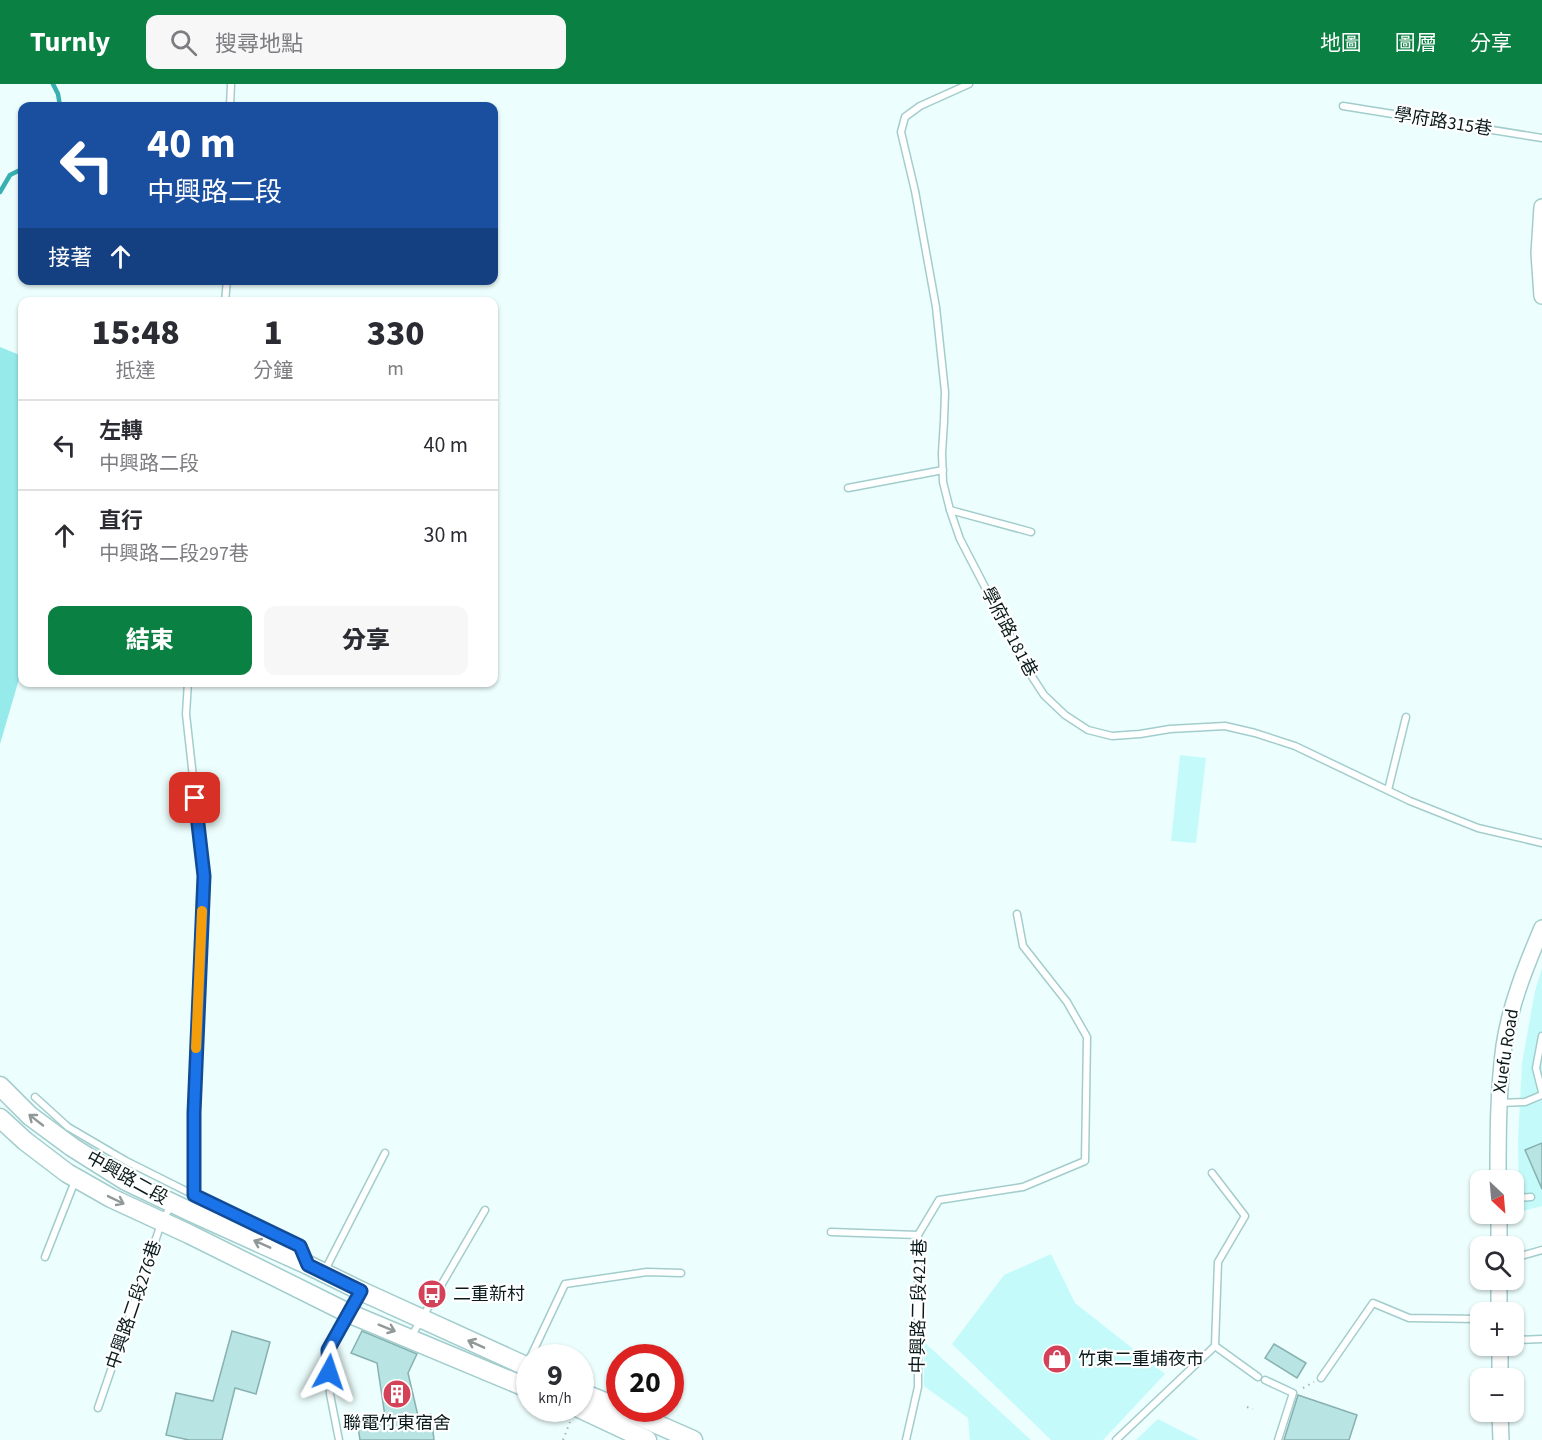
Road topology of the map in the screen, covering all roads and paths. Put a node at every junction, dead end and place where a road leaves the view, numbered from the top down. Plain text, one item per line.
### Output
1 (231, 84) edge
2 (969, 84) edge
3 (230, 102) edge
4 (1343, 106) dead end
5 (1542, 138) edge
6 (1542, 207) edge
7 (1542, 296) edge
8 (943, 470) junction
9 (848, 488) dead end
10 (950, 510) junction
11 (1031, 532) dead end
12 (188, 687) edge
13 (1406, 717) dead end
14 (1388, 790) junction
15 (1542, 843) edge
16 (1017, 914) dead end
17 (1542, 928) edge
18 (1542, 1036) edge
19 (0, 1086) edge
20 (1542, 1094) edge
21 (35, 1097) dead end
22 (1498, 1102) junction
23 (0, 1118) edge
24 (385, 1153) dead end
25 (1498, 1170) edge
26 (1212, 1173) dead end
27 (76, 1178) junction
28 (194, 1195) junction
29 (1524, 1197) edge
30 (1531, 1197) dead end
31 (172, 1203) junction
32 (484, 1210) dead end
33 (162, 1221) junction
34 (831, 1232) dead end
35 (918, 1235) junction
36 (1542, 1250) edge
37 (1524, 1255) edge
38 (45, 1257) dead end
39 (681, 1273) dead end
40 (306, 1275) junction
41 (361, 1291) junction
42 (348, 1313) junction
43 (421, 1319) junction
44 (1470, 1319) edge
45 (411, 1338) junction
46 (1542, 1339) edge
47 (1524, 1340) edge
48 (538, 1344) edge
49 (1215, 1346) junction
50 (516, 1358) edge
51 (1322, 1378) joint
52 (516, 1383) edge
53 (1293, 1393) junction
54 (1246, 1407) dead end
55 (98, 1408) dead end
56 (1253, 1409) dead end
57 (594, 1410) edge
58 (571, 1422) edge
59 (652, 1422) edge
60 (1500, 1422) edge
61 (339, 1440) edge
62 (563, 1440) edge
63 (647, 1440) edge
64 (693, 1440) edge
65 (906, 1440) edge
66 (1116, 1440) edge
67 (1278, 1440) edge
68 (1501, 1440) edge

1 - 3 lane
2 - 8 lane, 學府路181巷
4 - 5 lane, 學府路315巷
6 - 7 street
8 - 9 lane
8 - 10 lane, 學府路181巷
10 - 11 lane
10 - 14 lane, 學府路181巷
12 - 28 lane
13 - 14 lane
14 - 15 lane, 學府路181巷
16 - 35 lane, 中興路二段421巷
17 - 22 street, Xuefu Road
18 - 20 lane
31 -> 19 main road, 中興路二段
20 - 22 lane
21 - 28 lane
22 - 25 street, Xuefu Road
23 - 27 main road
24 - 40 lane
26 - 49 lane
27 -> 33 main road
27 - 38 lane
28 - 40 lane
29 - 30 lane
31 - 33 lane, 中興路二段276巷
40 -> 31 main road, 中興路二段
32 - 43 lane
33 - 40 main road
33 - 55 lane, 中興路二段276巷
34 - 35 lane
35 - 65 lane, 中興路二段421巷
36 - 37 lane
39 - 48 lane
40 - 41 main road, 中興路二段
40 - 42 main road
41 - 42 lane
41 - 43 main road, 中興路二段
42 -> 45 main road
42 - 61 lane
43 - 45 lane
50 -> 43 main road, 中興路二段
44 - 51 lane
45 - 52 main road
46 - 47 lane
49 - 53 lane
49 - 66 lane
51 - 53 path
53 - 67 lane
54 - 56 path
57 - 63 main road
58 - 62 path
59 - 64 main road
60 - 68 street

